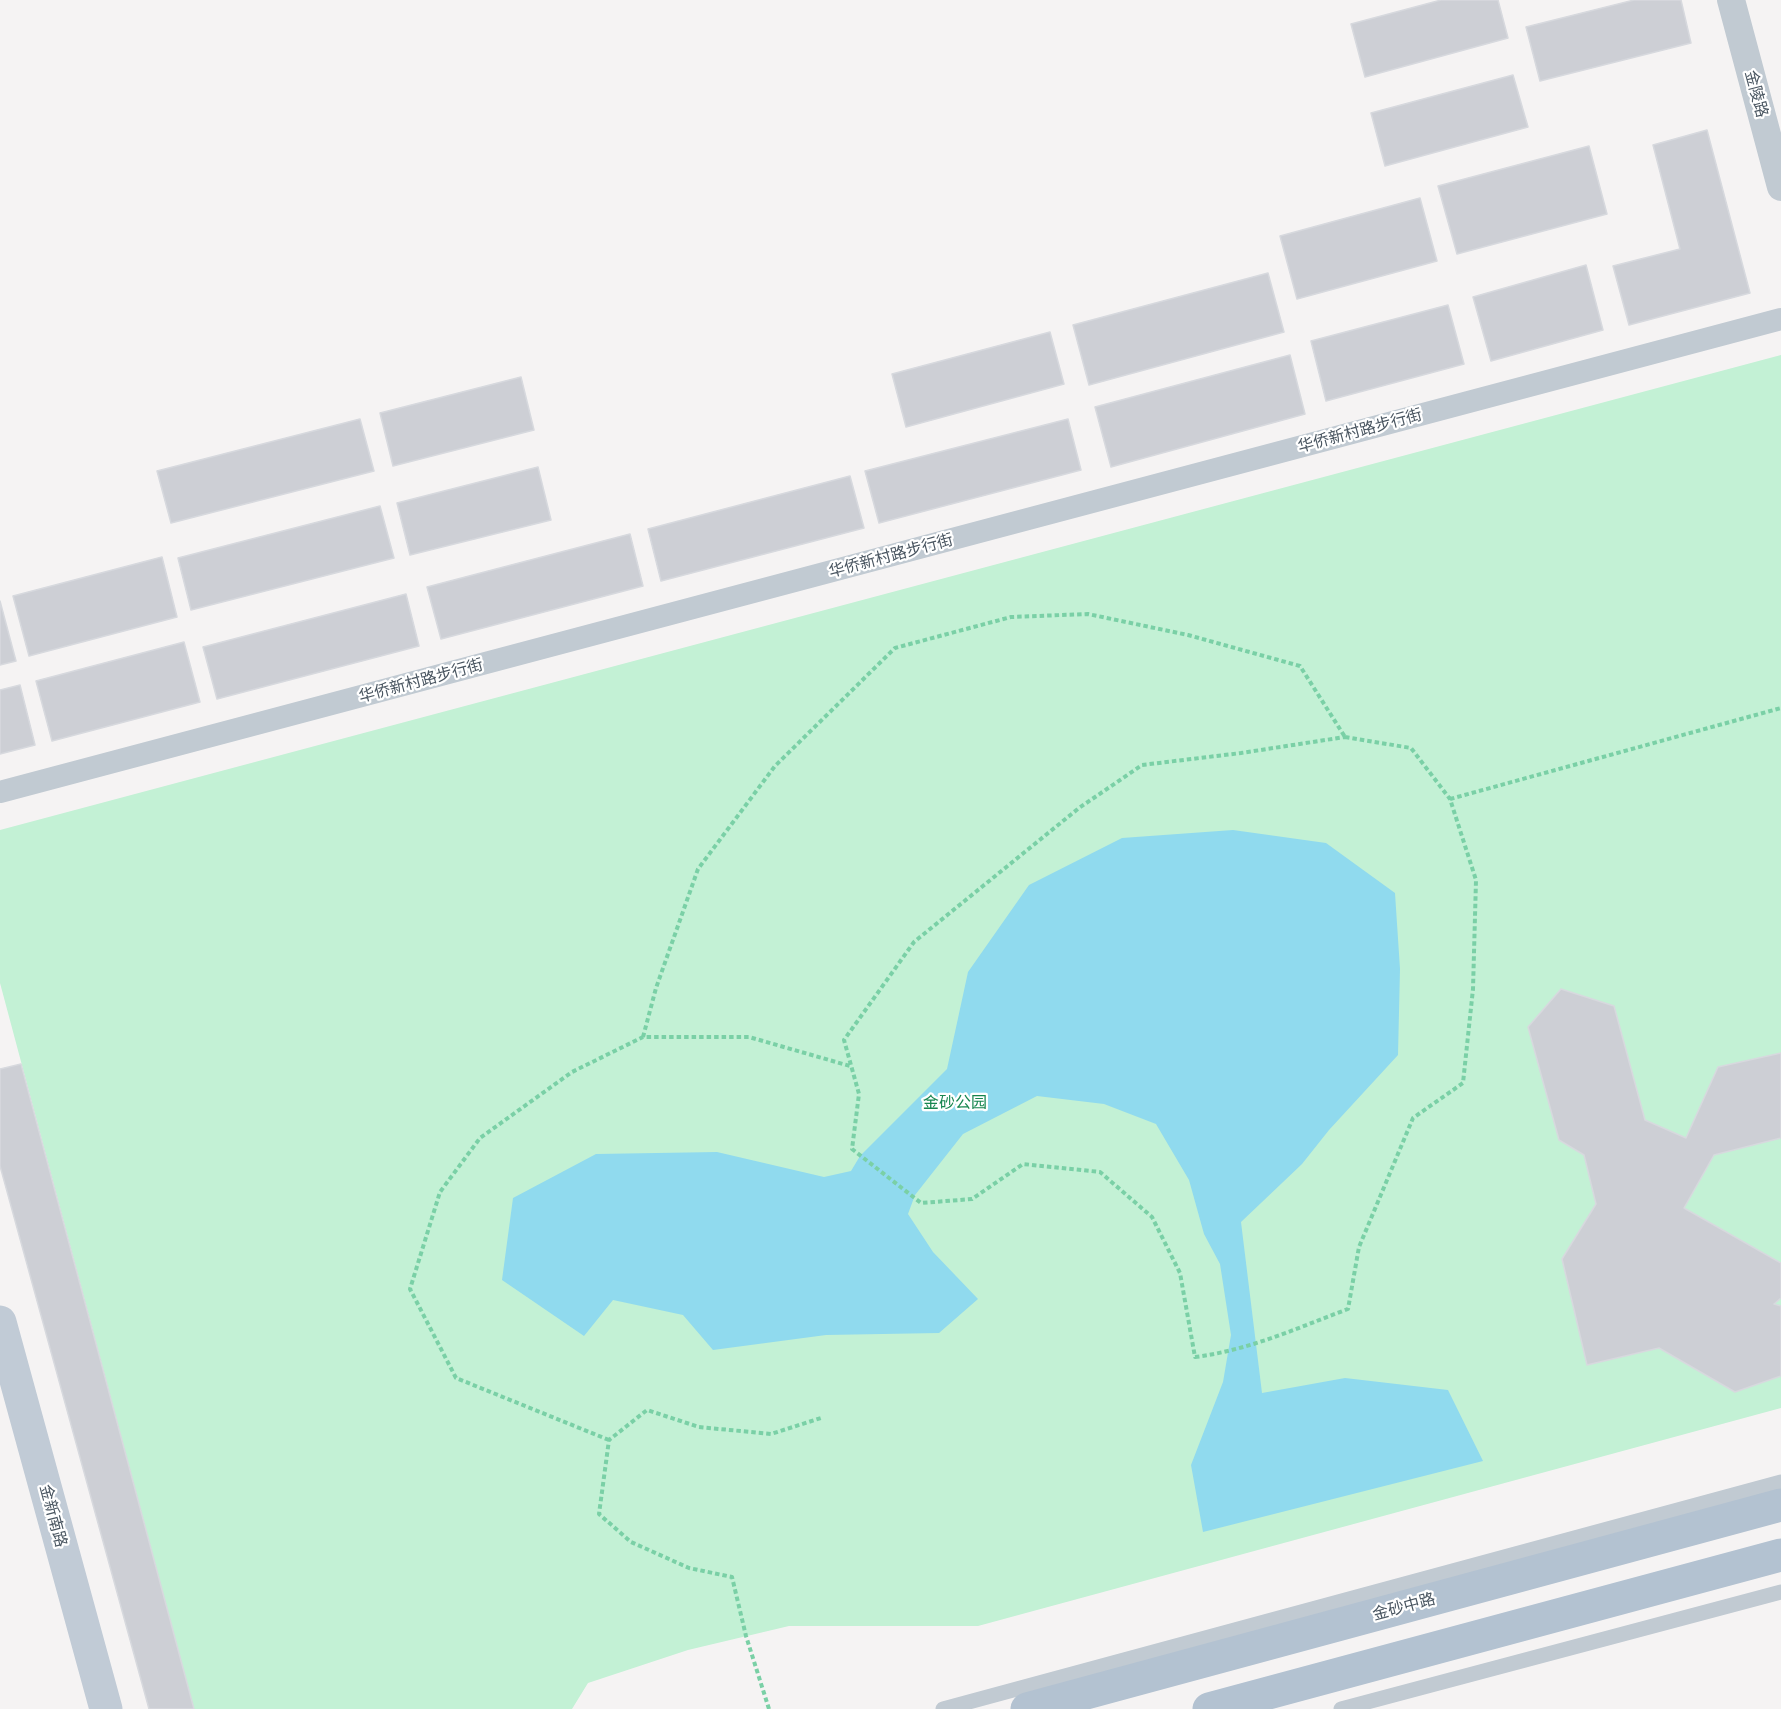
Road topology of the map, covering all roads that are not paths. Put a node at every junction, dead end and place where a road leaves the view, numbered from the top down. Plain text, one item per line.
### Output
1 (1731, 0) edge
2 (1781, 187) edge
3 (1781, 319) edge
4 (0, 792) edge
5 (0, 1322) edge
6 (0, 1403) edge
7 (1781, 1482) edge
8 (1781, 1505) edge
9 (1781, 1555) edge
10 (1781, 1592) edge
11 (84, 1709) edge
12 (106, 1709) edge
13 (943, 1709) edge
14 (1027, 1709) edge
15 (1209, 1709) edge
16 (1342, 1709) edge

1 - 2 street, 金陵路
3 - 4 street, 华侨新村路步行街
5 - 12 main road, 金新南路
6 - 11 main road, 金新南路
7 - 13 lane
8 - 14 main road, 金砂中路
9 - 15 main road
10 - 16 lane

